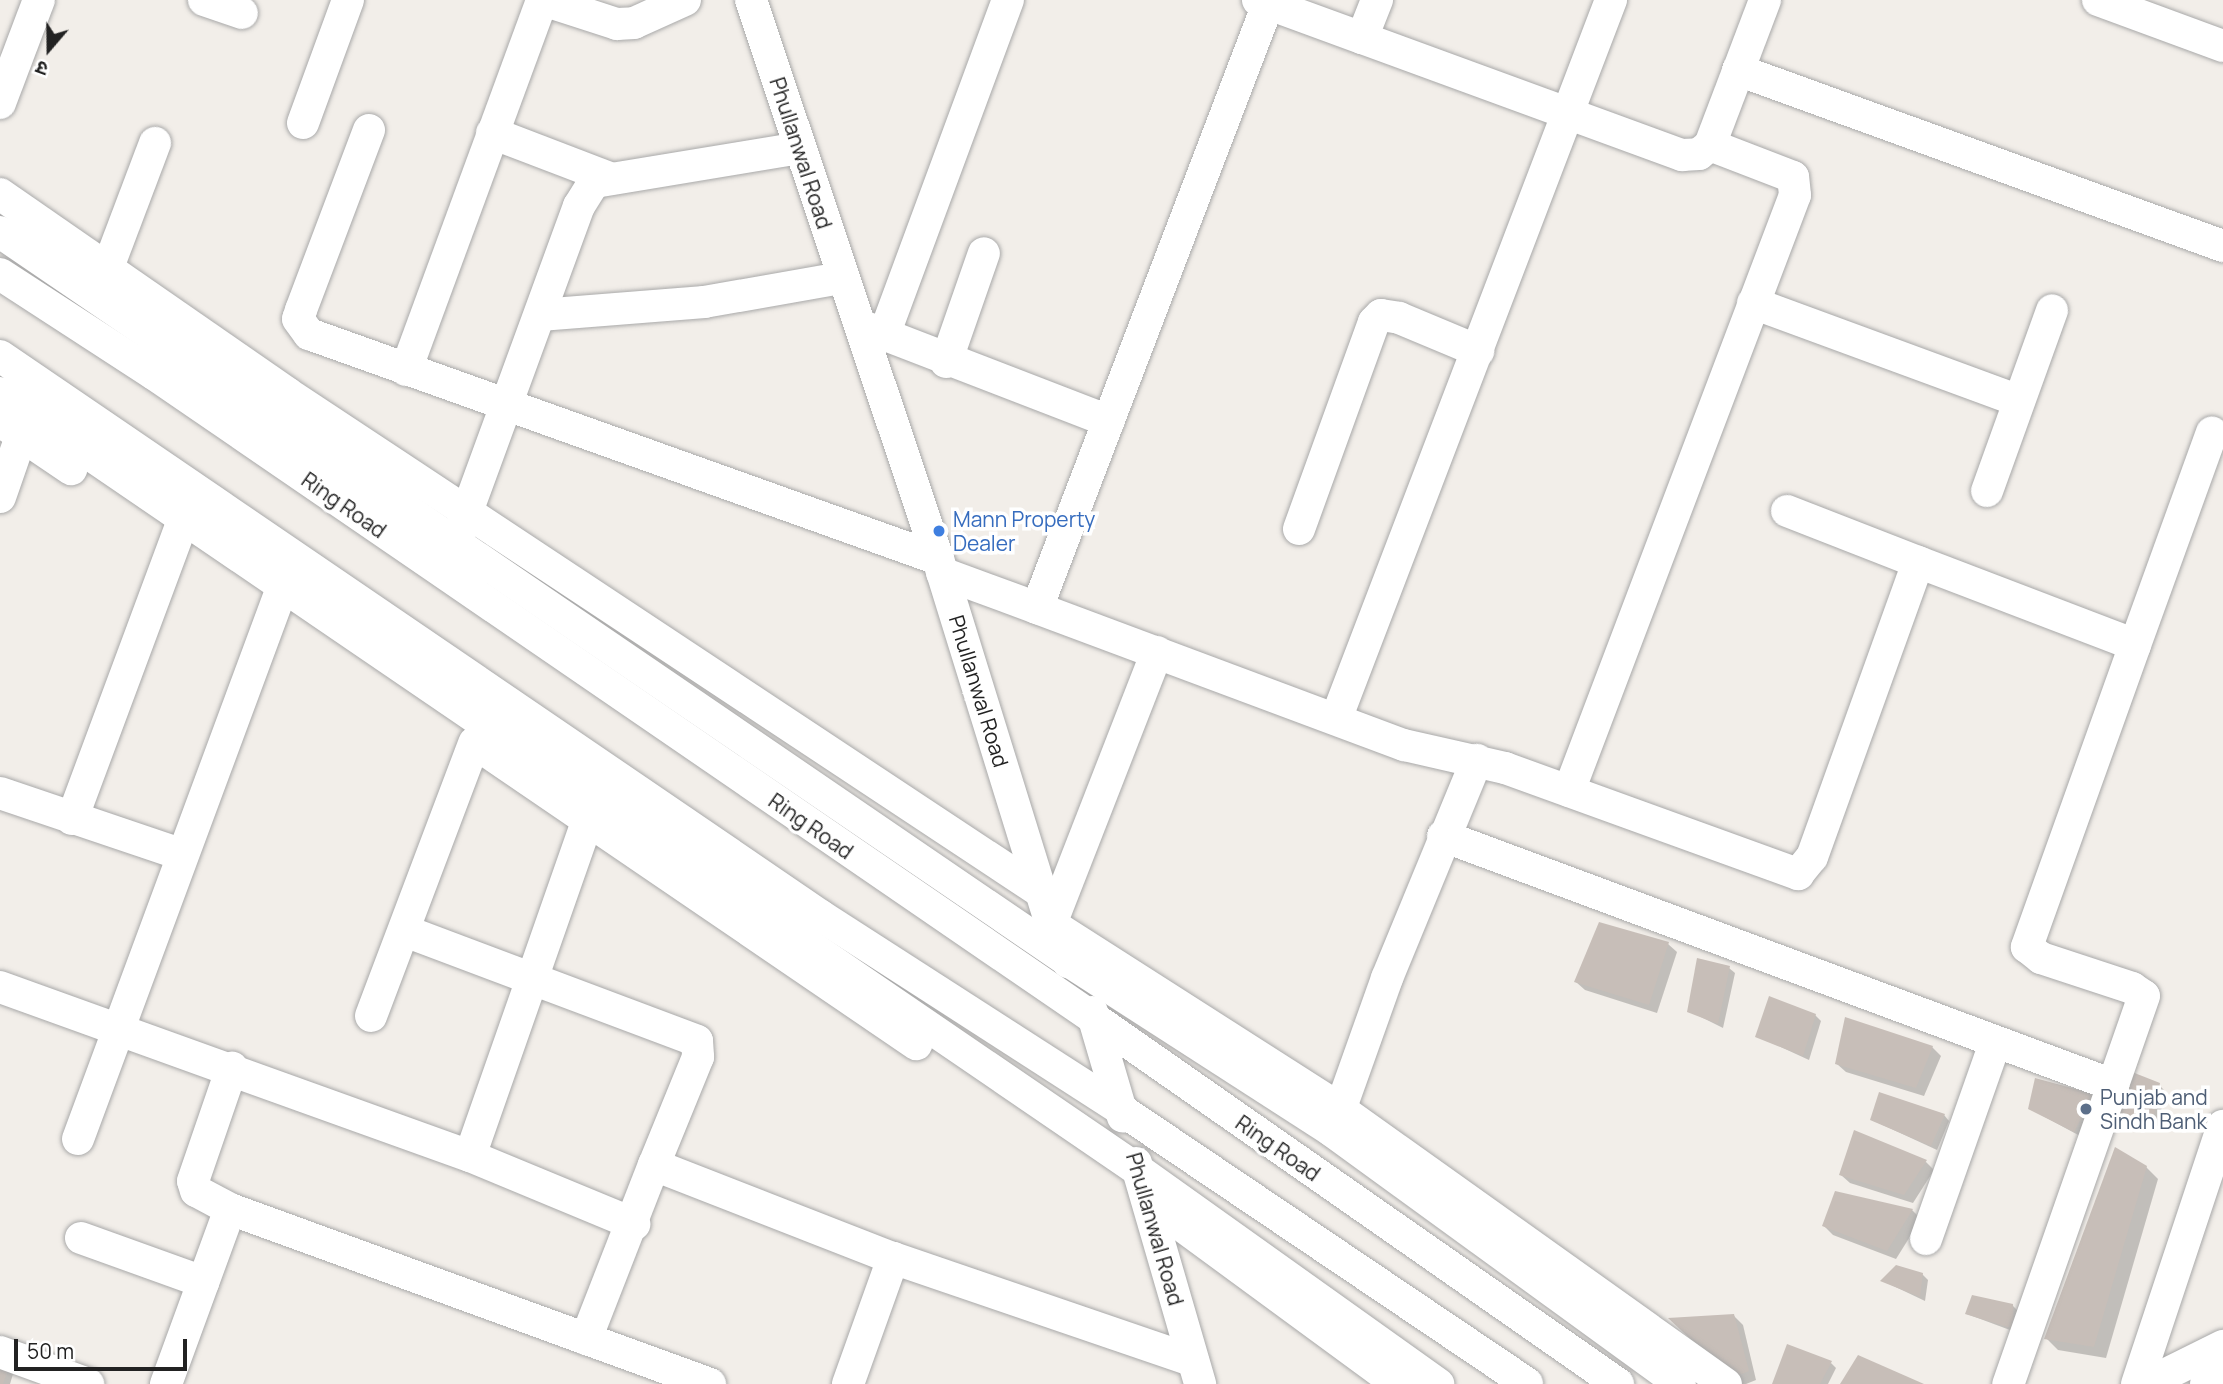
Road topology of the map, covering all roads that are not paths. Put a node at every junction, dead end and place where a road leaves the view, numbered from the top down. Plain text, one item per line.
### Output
1 (38, 0) edge
2 (204, 0) edge
3 (348, 0) edge
4 (543, 0) edge
5 (685, 0) edge
6 (751, 0) edge
7 (1008, 0) edge
8 (1377, 0) edge
9 (1611, 0) edge
10 (1765, 0) edge
11 (2098, 0) edge
12 (1263, 2) edge
13 (242, 13) dead end
14 (1362, 38) junction
15 (2223, 46) edge
16 (1738, 70) junction
17 (3, 88) edge
18 (1569, 115) junction
19 (303, 123) dead end
20 (369, 130) dead end
21 (492, 133) junction
22 (155, 143) dead end
23 (1710, 145) junction
24 (799, 148) junction
25 (607, 177) junction
26 (0, 194) edge
27 (0, 232) edge
28 (2223, 246) edge
29 (984, 253) dead end
30 (108, 268) junction
31 (0, 274) edge
32 (841, 278) junction
33 (97, 298) junction
34 (1754, 303) junction
35 (2052, 310) dead end
36 (540, 315) junction
37 (871, 329) junction
38 (1478, 351) junction
39 (0, 356) edge
40 (946, 362) junction
41 (406, 370) junction
42 (0, 393) edge
43 (2019, 401) junction
44 (282, 406) junction
45 (507, 408) junction
46 (1109, 421) junction
47 (17, 423) edge
48 (2212, 432) dead end
49 (1987, 491) dead end
50 (0, 497) edge
51 (467, 511) junction
52 (1787, 511) dead end
53 (179, 530) junction
54 (1298, 530) dead end
55 (456, 544) junction
56 (1918, 562) junction
57 (940, 566) junction
58 (279, 598) junction
59 (1037, 608) junction
60 (2135, 645) junction
61 (1157, 652) junction
62 (1336, 719) junction
63 (474, 743) junction
64 (1477, 760) junction
65 (1569, 791) junction
66 (0, 793) edge
67 (72, 819) junction
68 (587, 821) junction
69 (1443, 836) junction
70 (180, 854) junction
71 (1041, 892) junction
72 (1051, 924) junction
73 (405, 930) junction
74 (1067, 960) junction
75 (529, 979) junction
76 (0, 987) edge
77 (370, 1016) dead end
78 (1095, 1019) junction
79 (117, 1031) junction
80 (1995, 1043) junction
81 (232, 1068) junction
82 (2113, 1085) junction
83 (1120, 1109) junction
84 (1336, 1120) junction
85 (2223, 1126) edge
86 (78, 1139) dead end
87 (470, 1156) junction
88 (654, 1165) junction
89 (1138, 1170) junction
90 (1147, 1200) junction
91 (230, 1209) junction
92 (634, 1224) junction
93 (80, 1238) dead end
94 (1926, 1239) dead end
95 (893, 1258) junction
96 (1538, 1264) junction
97 (203, 1282) junction
98 (586, 1339) junction
99 (2223, 1346) edge
100 (0, 1352) edge
101 (1197, 1373) edge
102 (2223, 1375) edge
103 (1716, 1381) edge
104 (88, 1384) edge
105 (166, 1384) edge
106 (710, 1384) edge
107 (848, 1384) edge
108 (1398, 1384) edge
109 (1438, 1384) edge
110 (1527, 1384) edge
111 (1618, 1384) edge
112 (1680, 1384) edge
113 (2008, 1384) edge
114 (2137, 1384) edge
115 (2146, 1384) edge
116 (2206, 1384) edge

1 - 17 street
2 - 13 street
3 - 19 street
4 - 5 street
4 - 21 street
6 - 24 street, Phullanwal Road
7 - 37 street
8 - 14 street
9 - 18 street
10 - 16 street
11 - 15 street
12 - 14 street
12 - 46 street
14 - 18 street
16 - 23 street
16 - 28 street
18 - 23 street
18 - 38 street
20 - 41 street
21 - 25 street
21 - 41 street
22 - 30 street
23 - 34 street
24 - 25 street
24 - 32 street, Phullanwal Road
25 - 36 street
26 - 30 street
27 - 33 street
29 - 40 street
30 - 33 street
30 - 44 street
31 - 78 street, Ring Road
32 - 36 street
32 - 37 street, Phullanwal Road
33 - 44 street
34 - 43 street
34 - 65 street
35 - 43 street
36 - 45 street
37 - 40 street
37 - 57 street, Phullanwal Road
38 - 54 street
38 - 62 street
39 - 83 street
40 - 46 street
41 - 45 street
42 - 47 street
43 - 49 street
44 - 51 street
44 - 55 street
45 - 51 street
45 - 57 street
46 - 59 street
47 - 50 street
47 - 53 street
48 - 60 street
51 - 55 street
51 - 71 street
52 - 56 street
53 - 58 street
53 - 67 street
55 - 74 street
56 - 60 street
56 - 65 street
57 - 59 street
57 - 71 street, Phullanwal Road
58 - 63 street
58 - 70 street
58 - 89 street
59 - 61 street
60 - 82 street
61 - 62 street
61 - 72 street
62 - 64 street
63 - 68 street
63 - 73 street
64 - 65 street
64 - 69 street
66 - 67 street
67 - 70 street
68 - 75 street
68 - 90 street
69 - 80 street
69 - 84 street
70 - 79 street
71 - 72 street, Phullanwal Road
72 - 74 street, Phullanwal Road
72 - 84 street
73 - 75 street
73 - 77 street
74 - 78 street, Phullanwal Road
74 - 84 street
75 - 87 street
75 - 88 street
76 - 79 street
78 - 83 street, Phullanwal Road
78 - 111 street, Ring Road
79 - 81 street
79 - 86 street
80 - 82 street
80 - 94 street
81 - 87 street
81 - 91 street
82 - 113 street
83 - 89 street, Phullanwal Road
83 - 110 street
84 - 96 street
85 - 114 street
87 - 92 street
88 - 92 street
88 - 95 street
89 - 90 street, Phullanwal Road
89 - 109 street
90 - 101 street, Phullanwal Road
90 - 108 street
91 - 97 street
91 - 98 street
92 - 98 street
93 - 97 street
95 - 101 street
95 - 107 street
96 - 103 street
96 - 112 street
97 - 105 street
98 - 106 street
99 - 115 street
100 - 104 street
102 - 116 street

